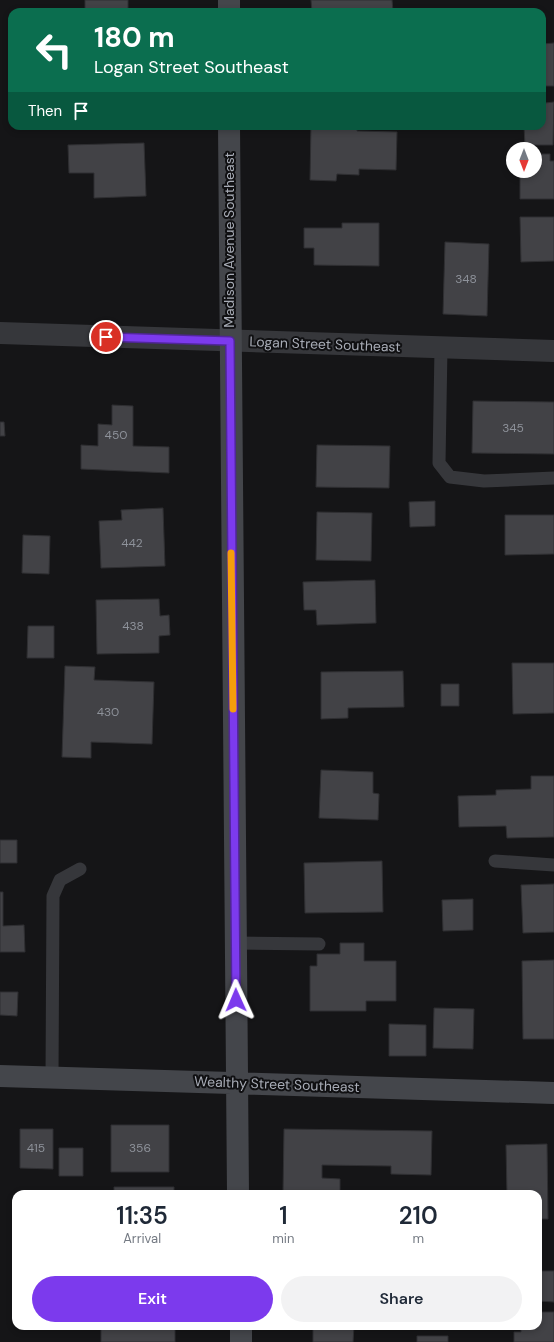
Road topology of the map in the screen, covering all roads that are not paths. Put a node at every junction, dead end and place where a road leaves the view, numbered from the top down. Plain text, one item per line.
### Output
1 (229, 130) edge
2 (0, 333) edge
3 (230, 341) junction
4 (442, 348) junction
5 (554, 351) edge
6 (554, 478) edge
7 (495, 861) dead end
8 (554, 865) edge
9 (80, 868) dead end
10 (235, 942) junction
11 (319, 944) dead end
12 (0, 1076) edge
13 (52, 1077) junction
14 (236, 1083) junction
15 (554, 1093) edge
16 (238, 1190) edge
17 (241, 1330) edge
18 (241, 1342) edge

1 - 3 street, Madison Avenue Southeast
2 - 3 street, Logan Street Southeast
3 - 4 street, Logan Street Southeast
3 - 10 street, Madison Avenue Southeast
4 - 5 street, Logan Street Southeast
4 - 6 lane
7 - 8 lane
9 - 13 lane
10 - 11 lane
10 - 14 street, Madison Avenue Southeast
12 - 13 street, Wealthy Street Southeast
13 - 14 street, Wealthy Street Southeast
14 - 15 street, Wealthy Street Southeast
14 - 16 street, Madison Avenue Southeast
17 - 18 street

